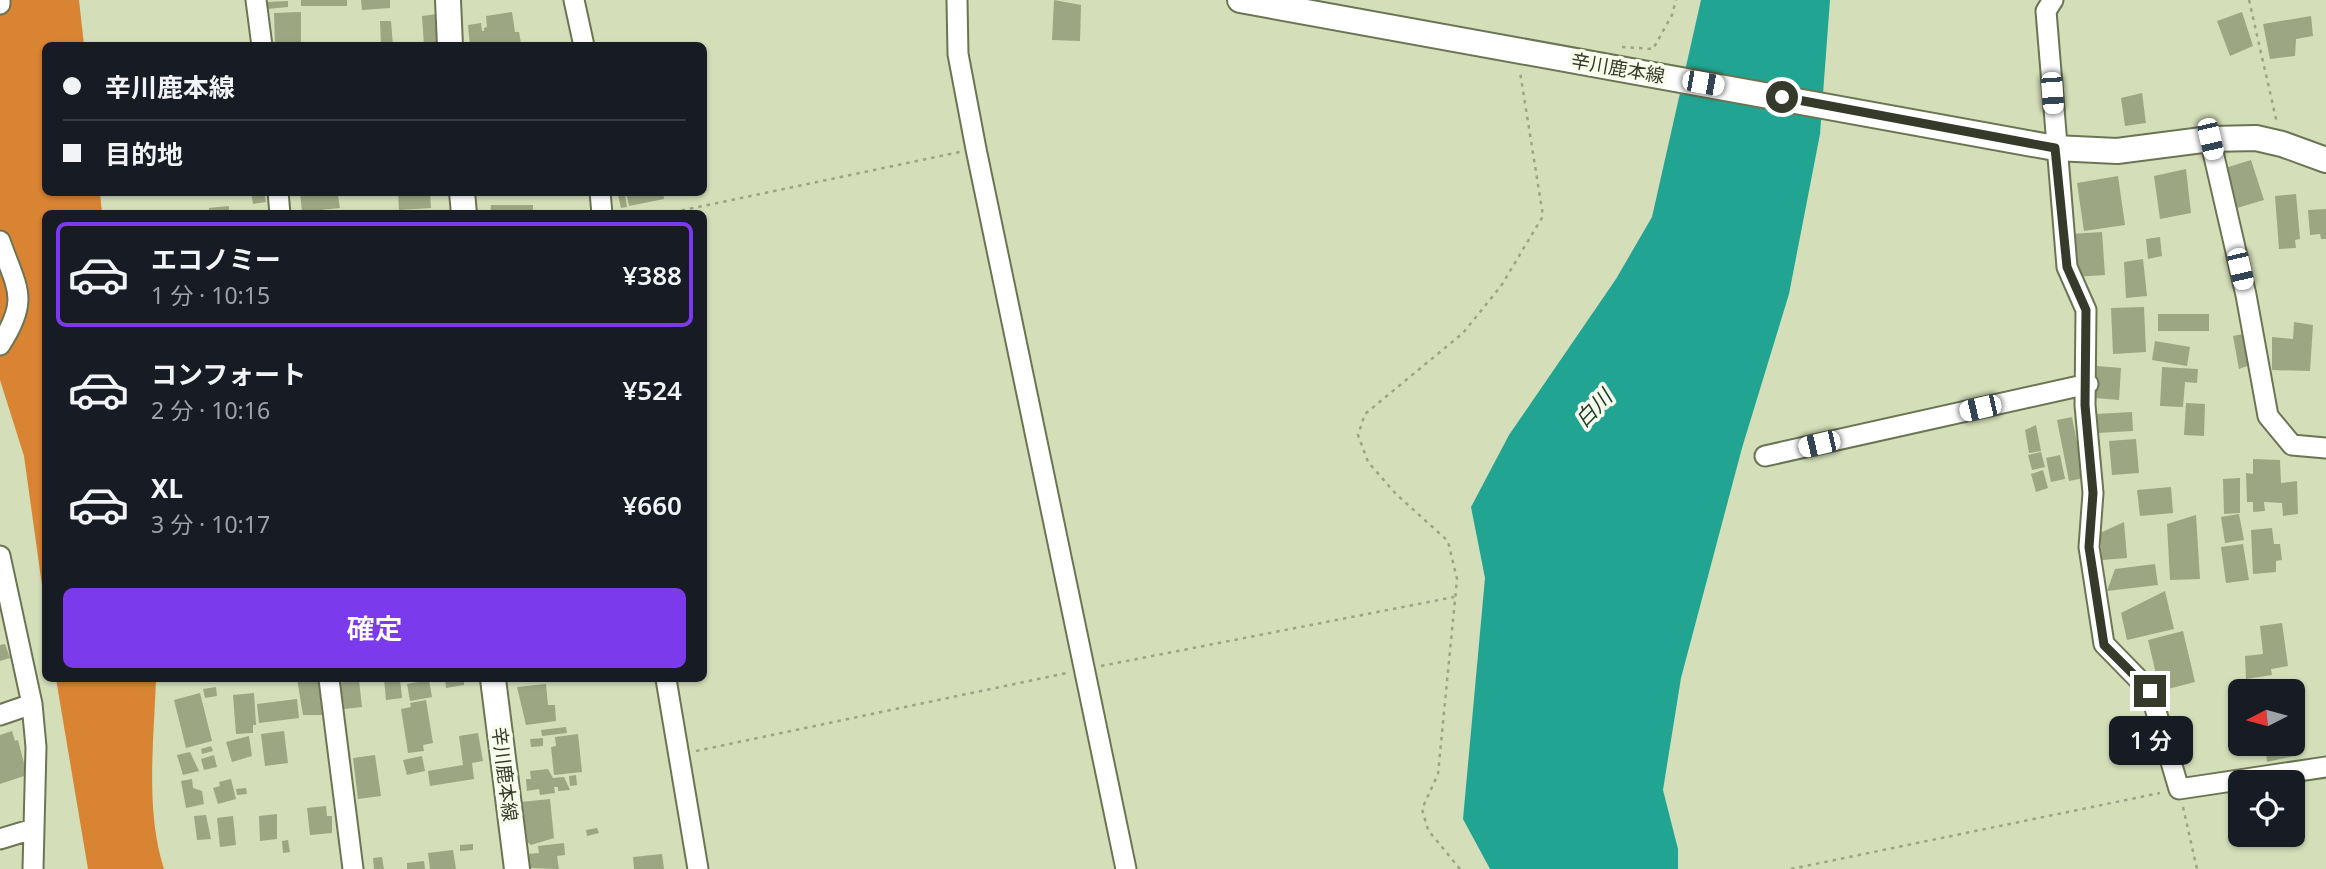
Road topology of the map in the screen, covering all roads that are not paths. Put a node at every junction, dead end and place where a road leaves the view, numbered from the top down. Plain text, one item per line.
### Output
1 (256, 0) edge
2 (448, 0) edge
3 (574, 0) edge
4 (957, 0) edge
5 (1240, 0) edge
6 (2053, 0) edge
7 (261, 42) edge
8 (450, 42) edge
9 (583, 42) edge
10 (2210, 139) junction
11 (2055, 148) junction
12 (2326, 160) edge
13 (0, 241) edge
14 (0, 345) edge
15 (2088, 384) junction
16 (2326, 448) edge
17 (1765, 456) dead end
18 (0, 555) edge
19 (329, 682) edge
20 (493, 682) edge
21 (666, 682) edge
22 (32, 704) junction
23 (0, 715) edge
24 (2326, 767) edge
25 (33, 829) junction
26 (0, 839) edge
27 (33, 869) edge
28 (353, 869) edge
29 (517, 869) edge
30 (698, 869) edge
31 (1126, 869) edge

1 - 7 street
2 - 8 main road
3 - 9 street
4 - 31 street
5 - 11 main road, 辛川鹿本線
6 - 11 street
10 - 11 main road, 辛川鹿本線
10 - 12 main road, 辛川鹿本線
10 - 16 street
11 - 15 street
13 - 14 street
15 - 17 street
15 - 24 street
18 - 22 street
19 - 28 street
20 - 29 main road, 辛川鹿本線
21 - 30 street
22 - 23 street
22 - 25 street
25 - 26 street
25 - 27 street

